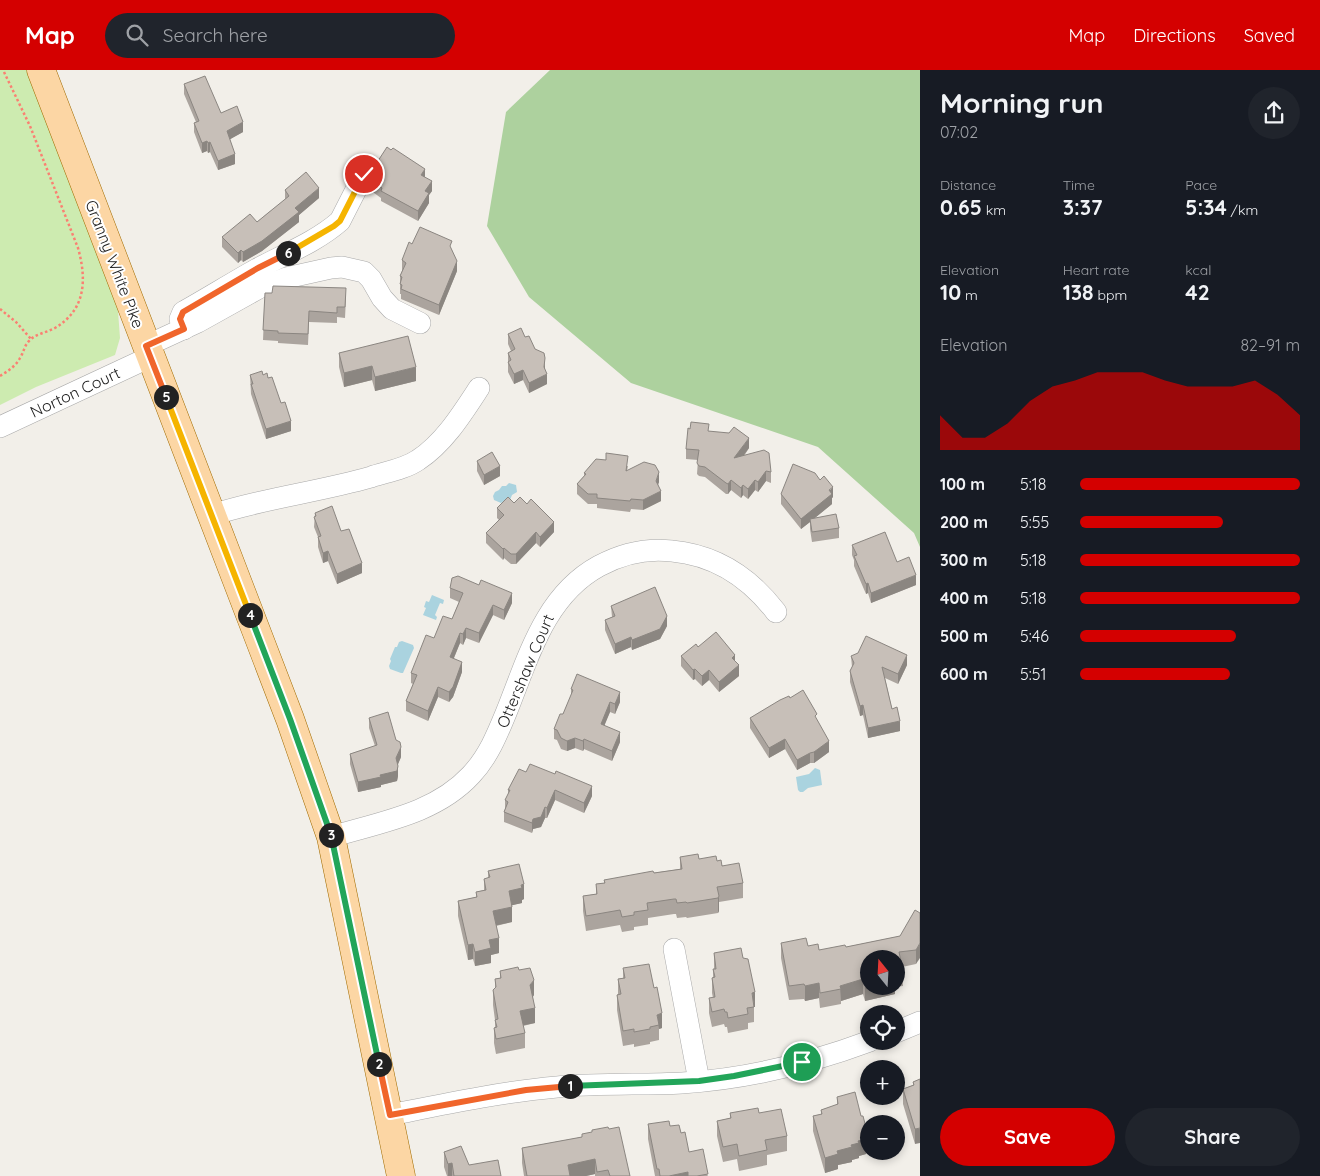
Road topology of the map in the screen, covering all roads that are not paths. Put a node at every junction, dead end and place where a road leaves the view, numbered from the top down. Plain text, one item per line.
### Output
1 (41, 70) edge
2 (364, 174) dead end
3 (420, 323) dead end
4 (184, 329) junction
5 (148, 352) junction
6 (480, 388) dead end
7 (0, 427) edge
8 (212, 515) junction
9 (776, 612) dead end
10 (331, 837) junction
11 (674, 950) dead end
12 (920, 1022) edge
13 (905, 1028) edge
14 (860, 1044) edge
15 (699, 1081) junction
16 (390, 1115) junction
17 (401, 1176) edge

1 - 5 main road, Granny White Pike
2 - 4 street
3 - 4 street, Norton Court
4 - 5 street, Norton Court
5 - 7 street, Norton Court
5 - 8 main road, Granny White Pike
6 - 8 street
8 - 10 main road, Granny White Pike
9 - 10 street, Ottershaw Court
10 - 16 main road, Granny White Pike
11 - 15 street
12 - 13 street
14 - 15 street
15 - 16 street
16 - 17 main road, Granny White Pike

